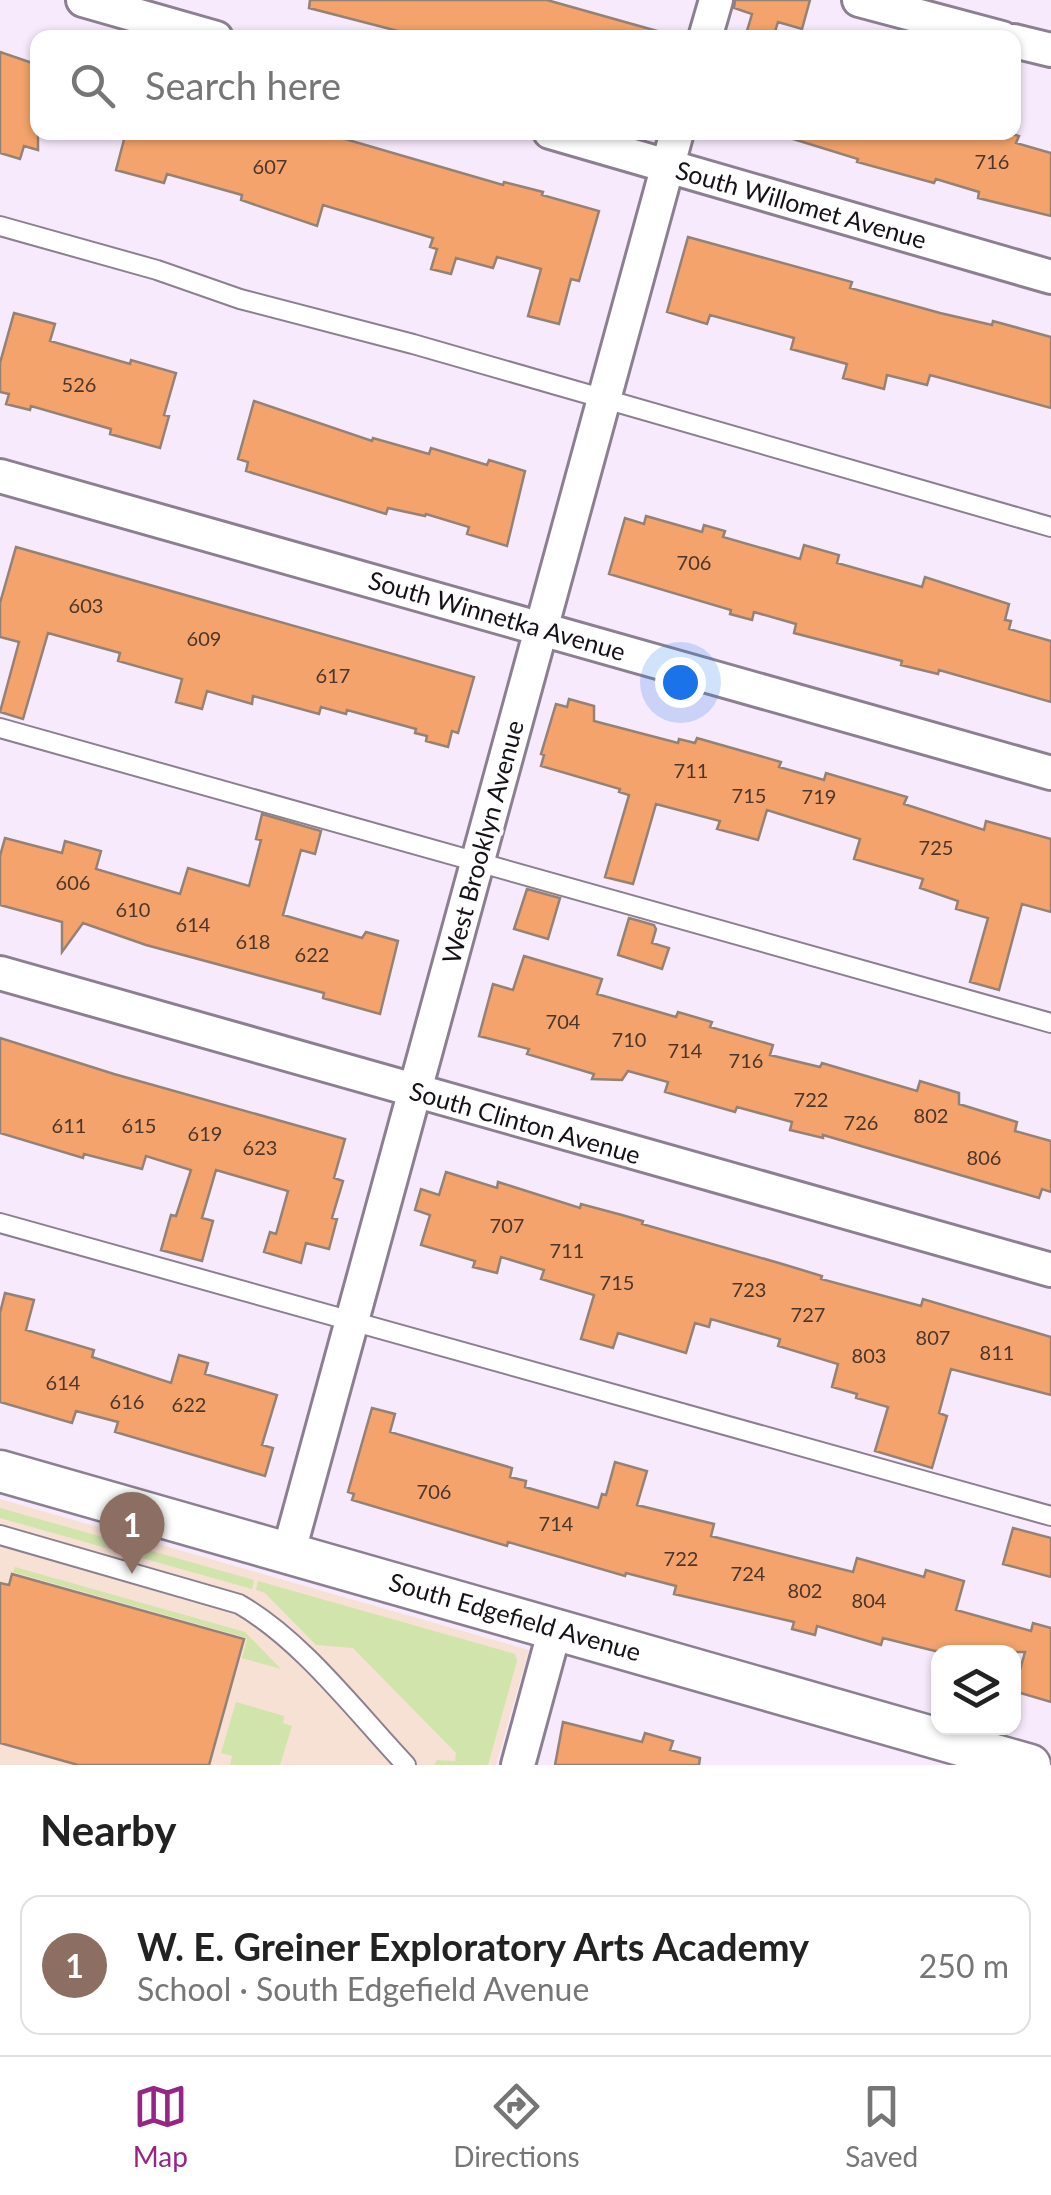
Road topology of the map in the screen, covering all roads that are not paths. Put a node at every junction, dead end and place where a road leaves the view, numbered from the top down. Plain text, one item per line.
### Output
1 (83, 0) edge
2 (716, 0) edge
3 (860, 0) edge
4 (188, 30) edge
5 (707, 30) edge
6 (972, 30) edge
7 (1021, 42) edge
8 (1051, 50) edge
9 (578, 140) edge
10 (675, 140) edge
11 (667, 166) junction
12 (0, 226) edge
13 (1051, 278) edge
14 (605, 400) junction
15 (0, 476) edge
16 (1051, 527) edge
17 (541, 628) junction
18 (0, 728) edge
19 (1051, 773) edge
20 (476, 862) junction
21 (0, 973) edge
22 (1051, 1024) edge
23 (414, 1092) junction
24 (0, 1224) edge
25 (1051, 1270) edge
26 (350, 1322) junction
27 (0, 1471) edge
28 (1051, 1516) edge
29 (0, 1535) edge
30 (289, 1551) junction
31 (555, 1629) junction
32 (406, 1765) edge
33 (518, 1765) edge
34 (1030, 1765) edge

1 - 4 street
2 - 5 street
3 - 6 street
7 - 8 street
9 - 11 street, South Willomet Avenue
10 - 11 street, West Brooklyn Avenue
11 - 13 street, South Willomet Avenue
11 - 14 street, West Brooklyn Avenue
12 - 14 lane
14 - 16 lane
14 - 17 street, West Brooklyn Avenue
15 - 17 street, South Winnetka Avenue
17 - 19 street, South Winnetka Avenue
17 - 20 street, West Brooklyn Avenue
18 - 20 lane
20 - 22 lane
20 - 23 street, West Brooklyn Avenue
21 - 23 street, South Clinton Avenue
23 - 25 street, South Clinton Avenue
23 - 26 street, West Brooklyn Avenue
24 - 26 lane
26 - 28 lane
26 - 30 street, West Brooklyn Avenue
27 - 30 street, South Edgefield Avenue
29 - 32 lane
30 - 31 street, South Edgefield Avenue
31 - 33 street
31 - 34 street, South Edgefield Avenue

